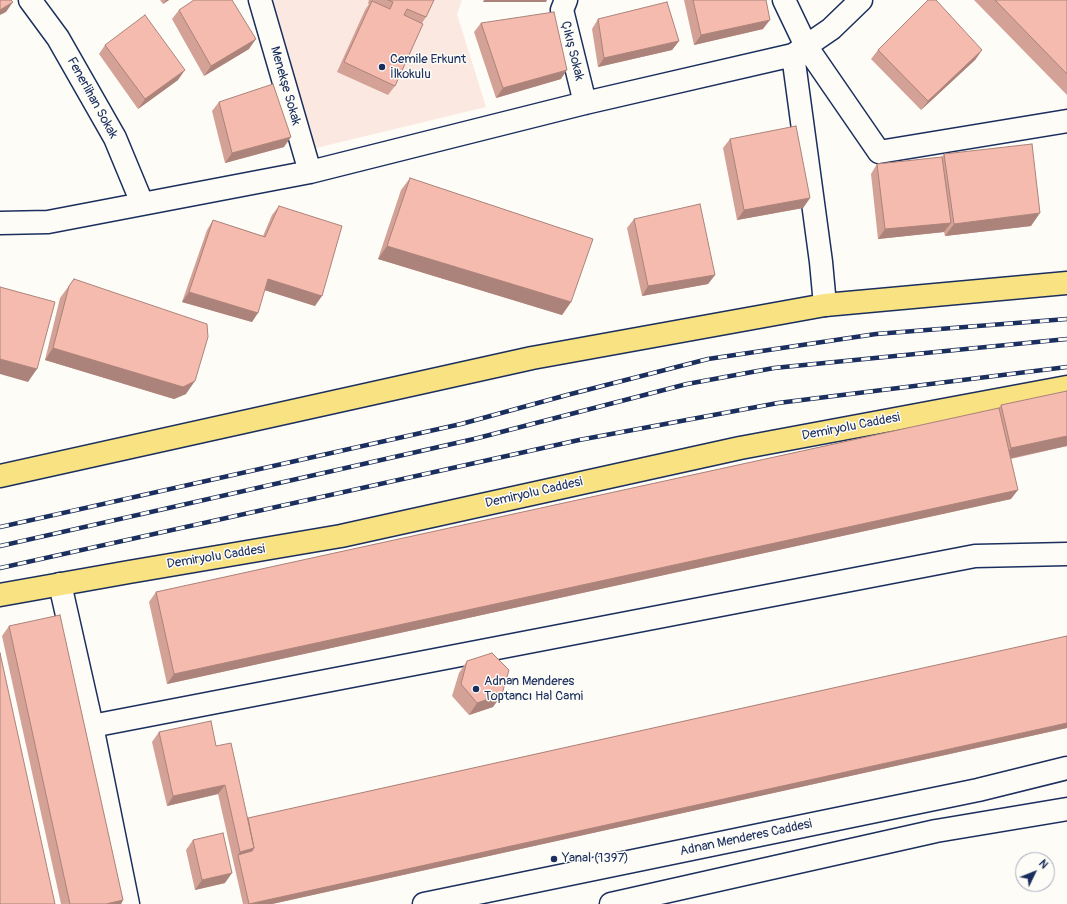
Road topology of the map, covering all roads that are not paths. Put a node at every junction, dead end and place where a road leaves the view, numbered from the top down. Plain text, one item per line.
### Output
1 (30, 0) edge
2 (260, 0) edge
3 (566, 0) edge
4 (784, 0) edge
5 (862, 0) edge
6 (800, 50) junction
7 (585, 103) junction
8 (1067, 121) edge
9 (310, 172) junction
10 (142, 203) junction
11 (0, 223) edge
12 (1067, 284) edge
13 (825, 305) junction
14 (1067, 387) edge
15 (0, 476) edge
16 (1067, 554) edge
17 (60, 584) junction
18 (0, 595) edge
19 (92, 726) junction
20 (1067, 768) edge
21 (1067, 809) edge
22 (128, 904) edge
23 (424, 904) edge
24 (611, 904) edge

1 - 10 street, Fenerlihan Sokak
2 - 9 street, Menekşe Sokak
3 - 7 street, Çıkış Sokak
4 - 6 street
5 - 6 street
6 - 7 street
6 - 8 street
6 - 13 street
7 - 9 street
9 - 10 street
10 - 11 street
12 - 13 main road
13 - 15 main road
14 - 17 main road, Demiryolu Caddesi
16 - 19 street
17 - 18 main road, Demiryolu Caddesi
17 - 19 street
19 - 22 street
20 - 23 street, Adnan Menderes Caddesi
21 - 24 street

